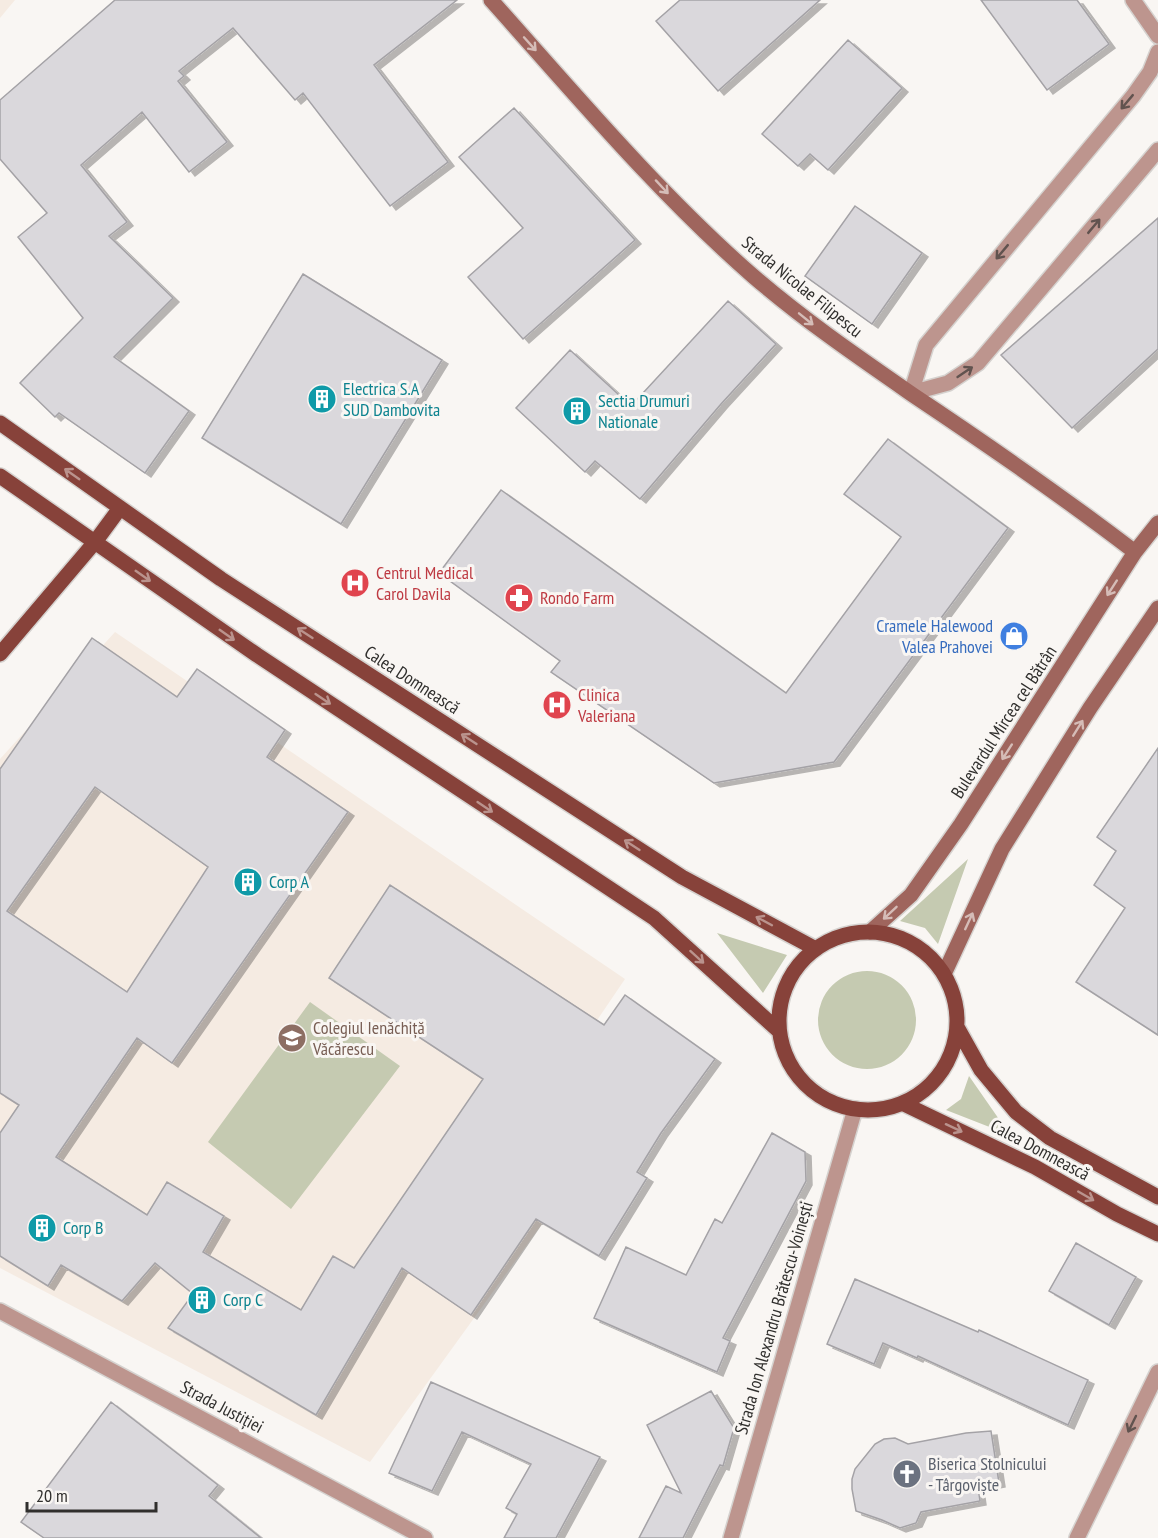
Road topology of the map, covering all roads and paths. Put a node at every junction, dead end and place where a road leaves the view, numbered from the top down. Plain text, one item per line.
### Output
1 (491, 0) edge
2 (1133, 0) edge
3 (1158, 36) edge
4 (1158, 52) edge
5 (1158, 150) edge
6 (911, 393) junction
7 (0, 423) edge
8 (0, 476) edge
9 (120, 508) junction
10 (1158, 523) edge
11 (95, 542) junction
12 (1135, 552) junction
13 (1158, 608) edge
14 (0, 654) edge
15 (870, 932) junction
16 (816, 949) junction
17 (944, 974) junction
18 (957, 1028) junction
19 (779, 1031) junction
20 (902, 1103) junction
21 (855, 1109) junction
22 (1158, 1197) edge
23 (1158, 1234) edge
24 (0, 1311) edge
25 (1158, 1371) edge
26 (425, 1538) edge
27 (731, 1538) edge
28 (1077, 1538) edge

1 -> 6 main road, Strada Nicolae Filipescu
2 - 3 street
4 -> 6 street
6 -> 5 street
6 - 12 main road, Strada Nicolae Filipescu
9 -> 7 main road, Calea Domnească
8 - 11 main road
9 - 11 main road
16 -> 9 main road, Calea Domnească
10 - 12 main road, Bulevardul Mircea cel Bătrân
11 - 14 main road
11 -> 19 main road
12 -> 15 main road, Bulevardul Mircea cel Bătrân
17 -> 13 main road
15 - 16 main road
15 - 17 main road
16 - 19 main road
17 - 18 main road
18 - 20 main road
18 - 22 main road, Calea Domnească
19 - 21 main road
20 - 21 main road
20 -> 23 main road, Calea Domnească
21 - 27 street, Strada Ion Alexandru Brătescu-Voinești
24 - 26 street, Strada Justiției
25 -> 28 street

